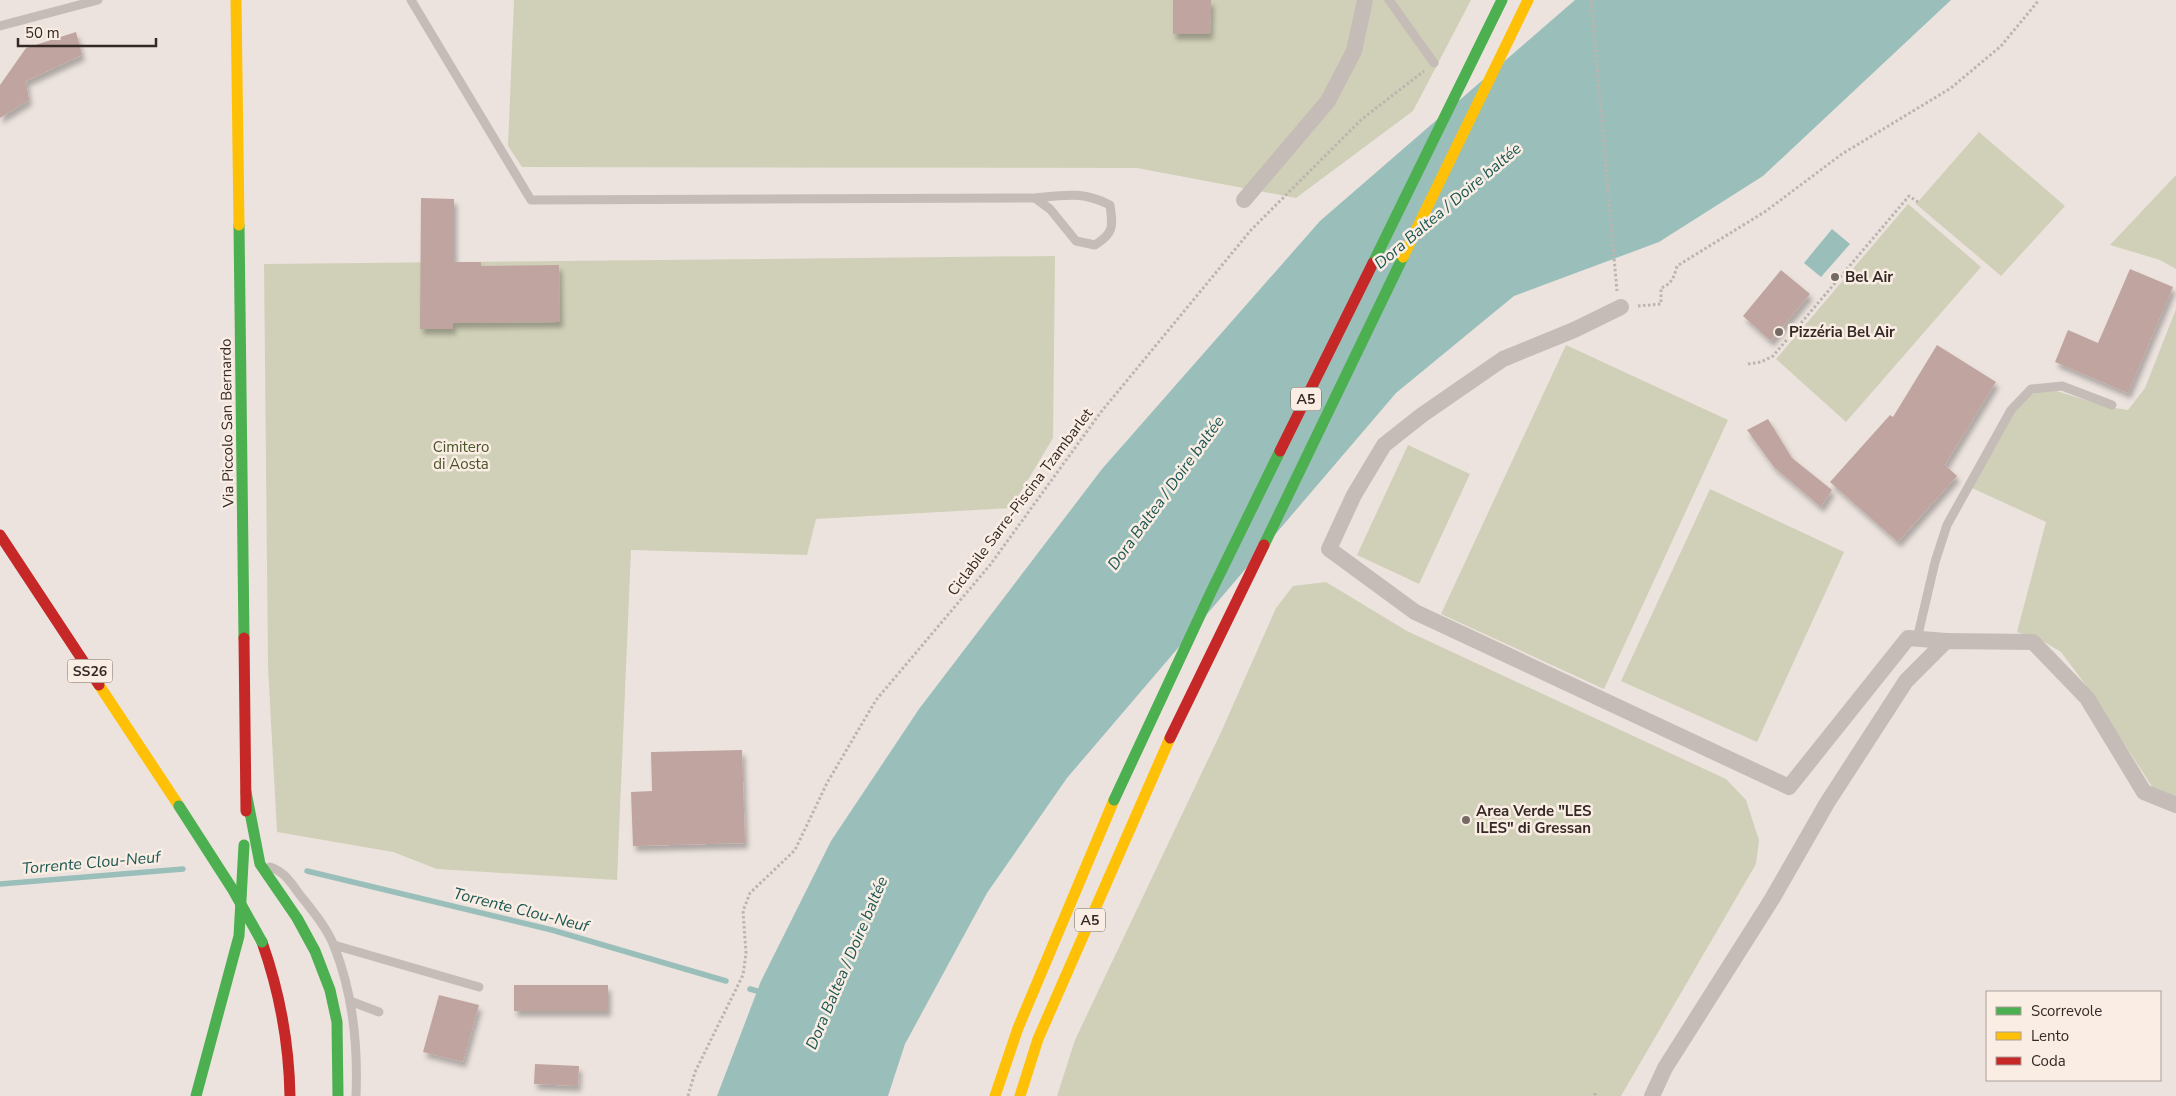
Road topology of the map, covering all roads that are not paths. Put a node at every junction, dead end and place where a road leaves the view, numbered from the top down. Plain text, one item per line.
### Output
1 (98, 0) edge
2 (236, 0) edge
3 (411, 0) edge
4 (1364, 0) edge
5 (1389, 0) edge
6 (1502, 0) edge
7 (1528, 0) edge
8 (0, 26) edge
9 (1434, 63) road end
10 (1035, 198) junction
11 (1244, 200) dead end
12 (1619, 301) road end
13 (2112, 405) dead end
14 (0, 535) edge
15 (1917, 639) junction
16 (1946, 641) junction
17 (246, 792) junction
18 (2176, 805) edge
19 (244, 860) junction
20 (260, 864) junction
21 (276, 890) junction
22 (242, 896) junction
23 (334, 944) junction
24 (479, 987) dead end
25 (350, 1001) junction
26 (379, 1012) dead end
27 (196, 1096) edge
28 (290, 1096) edge
29 (338, 1096) edge
30 (356, 1096) edge
31 (995, 1096) edge
32 (1020, 1096) edge
33 (1652, 1096) edge

1 - 8 lane
2 - 17 main road, Via Piccolo San Bernardo
3 - 10 lane
4 - 11 street
5 - 9 lane
6 - 31 main road, A5, bridge
7 - 32 main road, A5
10 - 10 lane
12 - 15 street
13 - 15 lane
14 - 28 main road, SS26, bridge
15 - 16 street
16 - 18 street
16 - 33 street
17 - 19 main road, Via Piccolo San Bernardo
17 - 20 main road
19 - 20 lane
19 - 22 main road, Via Piccolo San Bernardo
20 - 21 main road
20 - 23 lane
21 - 22 main road
21 - 29 main road
22 - 27 main road, Via Piccolo San Bernardo
23 - 24 lane
23 - 25 lane
25 - 26 lane
25 - 30 lane

